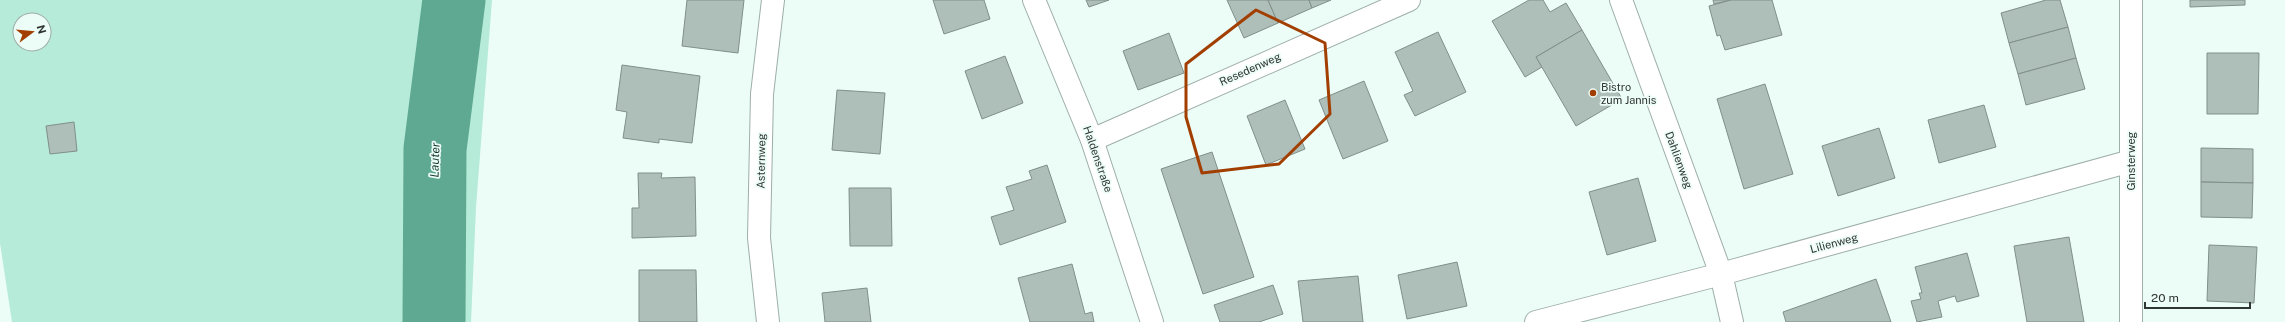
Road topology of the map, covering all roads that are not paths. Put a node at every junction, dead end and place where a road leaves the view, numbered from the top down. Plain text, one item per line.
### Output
1 (773, 0) edge
2 (1034, 0) edge
3 (1409, 0) edge
4 (1621, 0) edge
5 (2131, 0) edge
6 (1383, 5) edge
7 (1092, 140) junction
8 (2131, 161) junction
9 (1721, 274) junction
10 (768, 322) edge
11 (1152, 322) edge
12 (1536, 322) edge
13 (1732, 322) edge
14 (2131, 322) edge

1 - 10 street, Asternweg
2 - 7 street, Haldenstraße
3 - 6 street, Resedenweg
4 - 9 street, Dahlienweg
5 - 8 street, Ginsterweg
6 - 7 street, Resedenweg
7 - 11 street, Haldenstraße
8 - 9 street, Lilienweg
8 - 14 street, Ginsterweg
9 - 12 street, Lilienweg
9 - 13 street, Dahlienweg

